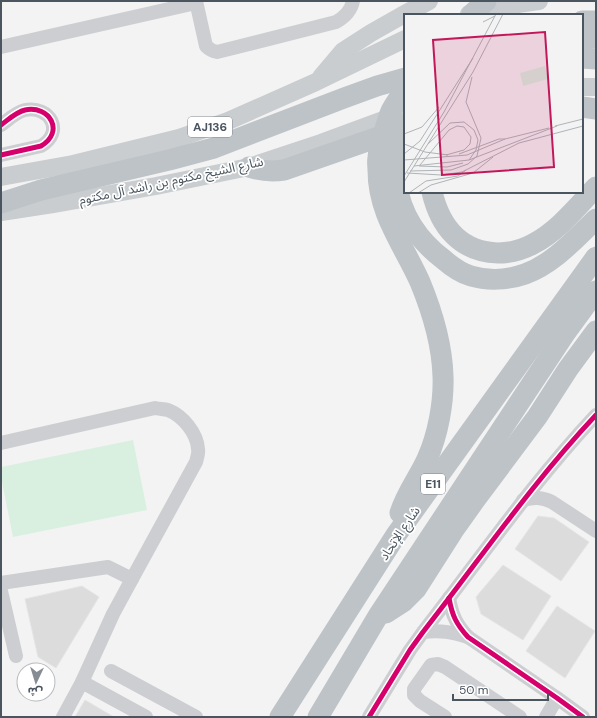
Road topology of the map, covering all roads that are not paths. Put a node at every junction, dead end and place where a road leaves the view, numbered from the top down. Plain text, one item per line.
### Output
1 (353, 1) edge
2 (429, 1) edge
3 (539, 1) edge
4 (196, 2) edge
5 (475, 10) edge
6 (404, 14) edge
7 (404, 14) edge
8 (583, 20) edge
9 (596, 21) edge
10 (583, 38) edge
11 (596, 38) edge
12 (404, 39) edge
13 (1, 47) edge
14 (583, 58) edge
15 (596, 59) edge
16 (404, 78) edge
17 (316, 82) junction
18 (583, 87) edge
19 (596, 87) edge
20 (404, 90) edge
21 (583, 107) edge
22 (596, 110) edge
23 (404, 112) edge
24 (1, 125) edge
25 (404, 128) edge
26 (404, 128) edge
27 (1, 155) edge
28 (249, 166) junction
29 (1, 177) edge
30 (596, 187) edge
31 (432, 193) edge
32 (1, 203) edge
33 (1, 212) edge
34 (596, 218) edge
35 (596, 258) edge
36 (596, 291) edge
37 (596, 331) edge
38 (596, 354) edge
39 (596, 415) edge
40 (537, 417) junction
41 (1, 443) edge
42 (548, 470) junction
43 (523, 500) junction
44 (552, 502) junction
45 (596, 531) edge
46 (396, 536) junction
47 (132, 580) junction
48 (1, 583) edge
49 (1, 591) edge
50 (449, 598) junction
51 (378, 616) junction
52 (423, 632) junction
53 (468, 637) junction
54 (16, 656) dead end
55 (111, 671) dead end
56 (82, 682) junction
57 (557, 698) junction
58 (63, 717) edge
59 (146, 717) edge
60 (196, 717) edge
61 (280, 717) edge
62 (318, 717) edge
63 (369, 717) edge
64 (444, 717) edge
65 (520, 717) edge
66 (546, 717) edge
67 (583, 717) edge

1 - 4 street
2 - 6 main road
3 - 5 main road
4 - 13 street
7 - 17 main road
8 - 9 highway
10 - 11 highway
12 - 17 main road, AJ136
14 - 15 highway
16 - 32 highway
17 - 29 main road, AJ136
18 - 19 main road
20 - 46 highway
21 - 22 highway
23 - 28 main road, شارع الشيخ مكتوم بن راشد آل مكتوم
24 - 27 street
25 - 28 highway
26 - 34 highway
28 - 33 main road, شارع الشيخ مكتوم بن راشد آل مكتوم
30 - 31 highway
35 - 46 highway, شارع الإتحاد / E11
36 - 51 highway, E11
37 - 40 highway
38 - 40 highway
39 - 42 street
40 - 51 highway
41 - 47 street
42 - 43 street
42 - 44 street
43 - 44 street
43 - 50 street
44 - 45 street
46 - 61 highway, شارع الإتحاد / E11
47 - 48 street
47 - 56 street
49 - 54 street
50 - 52 street
50 - 53 street
51 - 62 highway, E11
52 - 53 street
52 - 63 street
53 - 57 street
55 - 60 street
56 - 58 street
56 - 59 street
57 - 66 street
57 - 67 street
64 - 65 street

